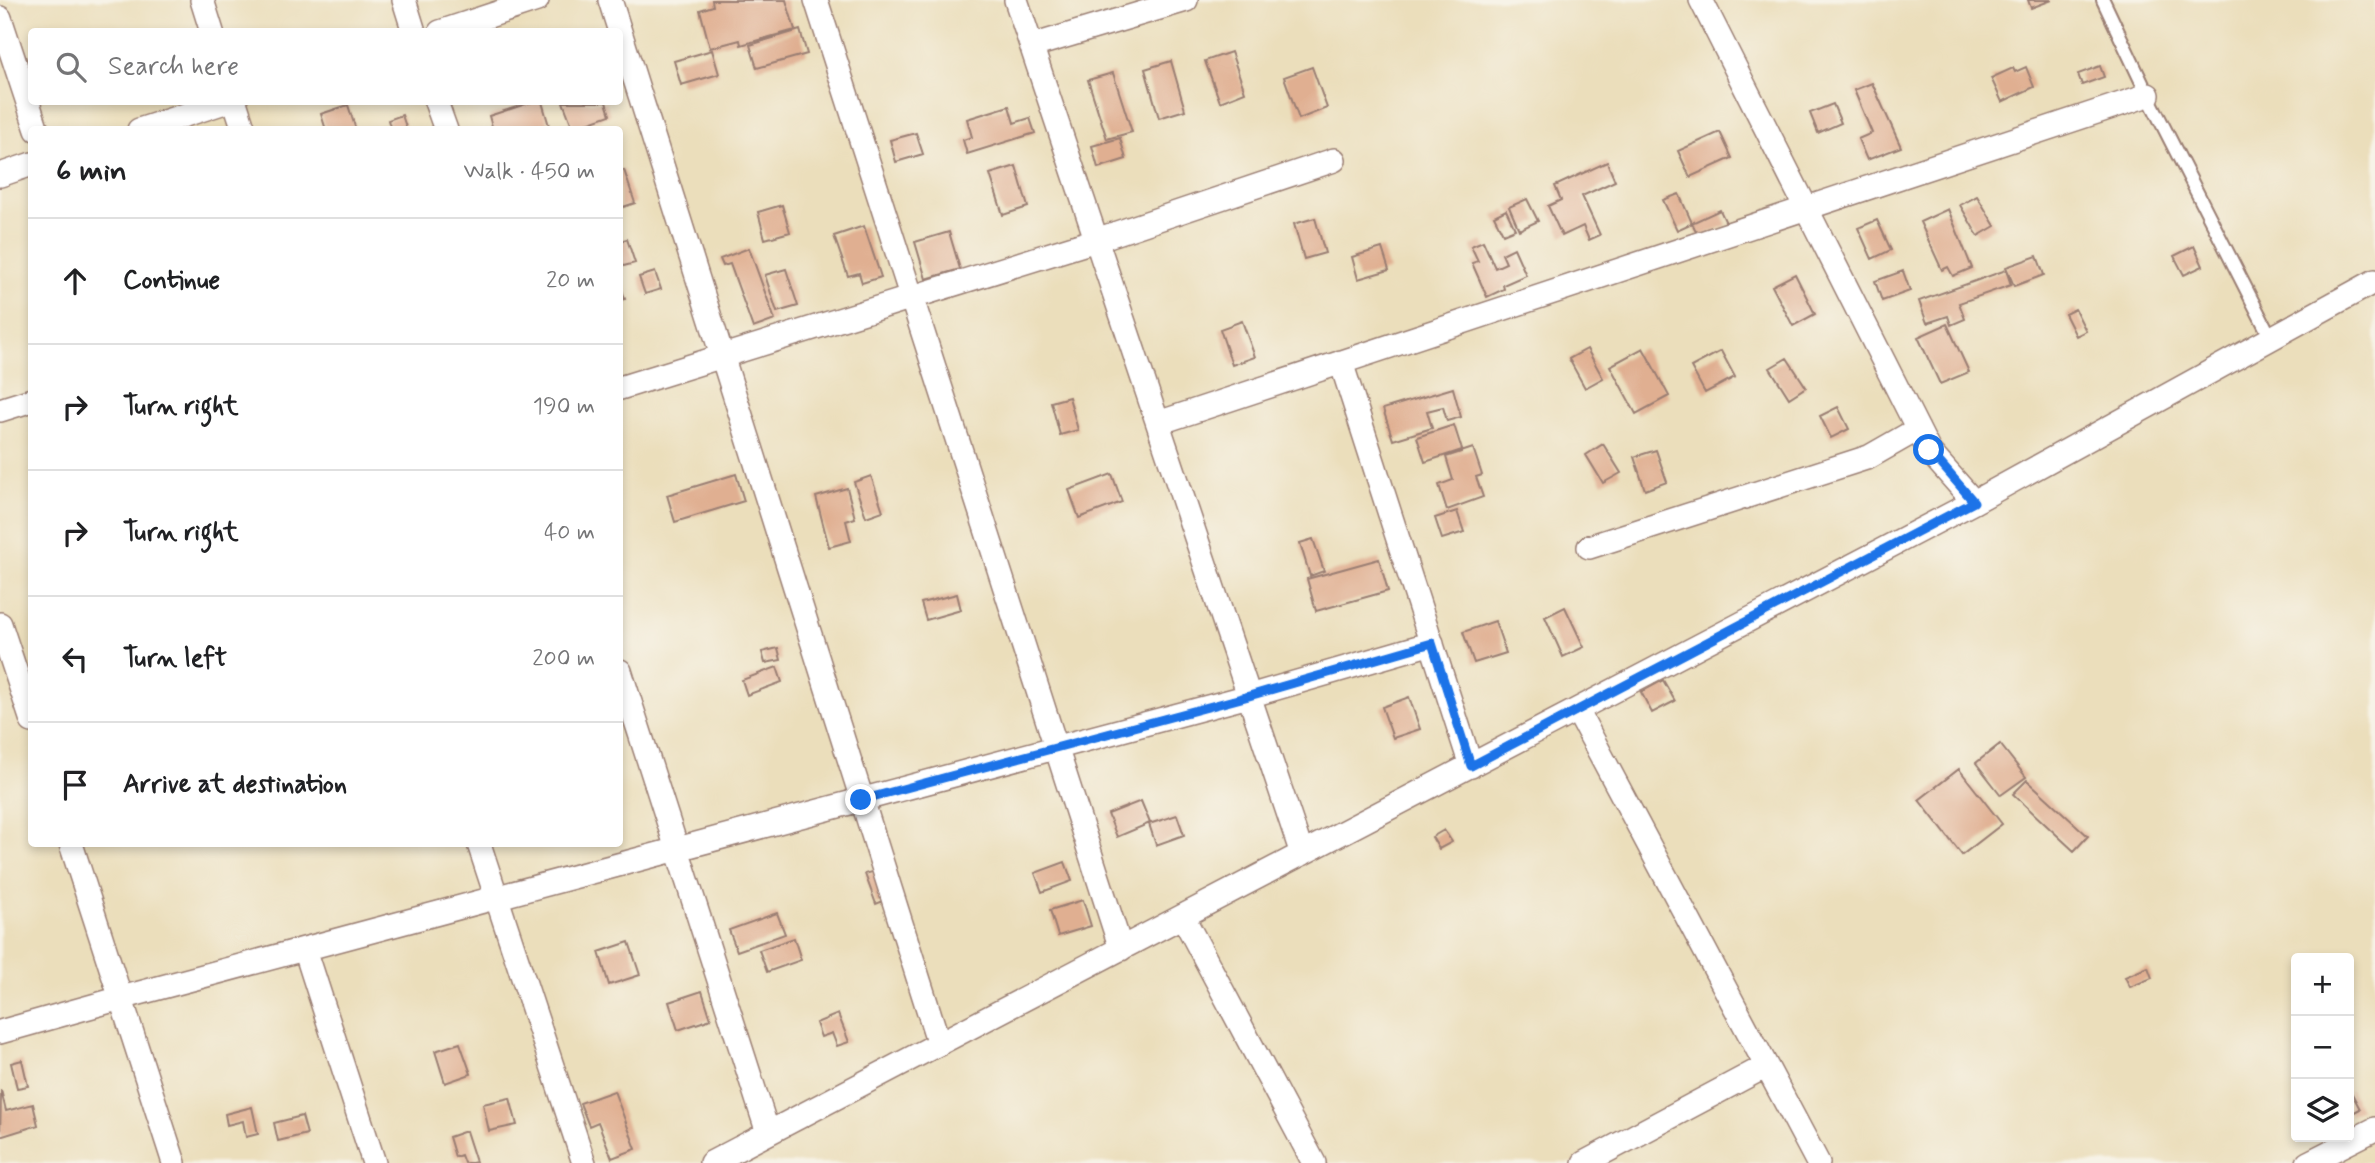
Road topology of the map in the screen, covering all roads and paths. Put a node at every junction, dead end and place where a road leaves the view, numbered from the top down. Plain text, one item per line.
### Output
1 (202, 0) edge
2 (404, 0) edge
3 (537, 0) edge
4 (610, 0) edge
5 (816, 0) edge
6 (1016, 0) edge
7 (1186, 0) edge
8 (1701, 0) edge
9 (2103, 0) edge
10 (0, 18) edge
11 (211, 28) edge
12 (413, 28) edge
13 (452, 28) edge
14 (619, 28) edge
15 (623, 41) edge
16 (1032, 46) junction
17 (2148, 95) junction
18 (28, 103) edge
19 (29, 105) edge
20 (216, 105) edge
21 (236, 105) edge
22 (437, 105) edge
23 (36, 126) edge
24 (151, 126) edge
25 (243, 126) edge
26 (445, 126) edge
27 (1335, 160) dead end
28 (28, 165) edge
29 (0, 175) edge
30 (1808, 208) junction
31 (1096, 240) junction
32 (2375, 281) edge
33 (911, 297) junction
34 (2272, 338) junction
35 (722, 356) junction
36 (1341, 362) junction
37 (623, 387) edge
38 (28, 401) edge
39 (0, 410) edge
40 (1158, 423) junction
41 (1918, 429) junction
42 (1974, 502) junction
43 (1590, 547) dead end
44 (0, 624) edge
45 (1432, 643) junction
46 (5, 655) edge
47 (623, 680) edge
48 (1249, 696) junction
49 (1577, 710) junction
50 (28, 711) edge
51 (1056, 748) junction
52 (1471, 766) junction
53 (861, 800) junction
54 (72, 847) edge
55 (480, 847) edge
56 (677, 849) junction
57 (1302, 854) junction
58 (496, 897) junction
59 (1183, 917) junction
60 (305, 948) junction
61 (1121, 948) junction
62 (121, 998) junction
63 (0, 1032) edge
64 (939, 1044) junction
65 (1766, 1066) junction
66 (2375, 1129) edge
67 (768, 1133) junction
68 (174, 1163) edge
69 (374, 1163) edge
70 (584, 1163) edge
71 (710, 1163) edge
72 (1314, 1163) edge
73 (1584, 1163) edge
74 (1818, 1163) edge
75 (2308, 1163) edge

1 - 11 street
2 - 12 street
3 - 13 street
4 - 14 street
5 - 33 street
6 - 16 street
7 - 16 street
8 - 30 street
9 - 17 lane
10 - 18 street
15 - 35 street
16 - 31 street
17 - 30 street
17 - 34 lane
19 - 23 street
20 - 24 street
21 - 25 street
22 - 26 street
27 - 31 street
28 - 29 street
30 - 36 street
30 - 41 street
31 - 33 street
31 - 40 street
32 - 34 street
33 - 35 street
33 - 51 street
34 - 42 street
35 - 37 street
35 - 53 street
36 - 40 street
36 - 45 street
38 - 39 street
40 - 48 street
41 - 42 street
41 - 43 street
42 - 49 street
44 - 46 street
45 - 48 street
45 - 52 street
46 - 50 street
47 - 56 street
48 - 51 street
48 - 57 street
49 - 52 street
49 - 65 street
51 - 53 street
51 - 61 street
52 - 57 street
53 - 56 street
53 - 64 street
54 - 62 street
55 - 58 street
56 - 58 street
56 - 67 street
57 - 59 street
58 - 60 street
58 - 70 street
59 - 61 street
59 - 72 street
60 - 62 street
60 - 69 street
61 - 64 street
62 - 63 street
62 - 68 street
64 - 67 street
65 - 73 street
65 - 74 street
66 - 75 street
67 - 71 street

